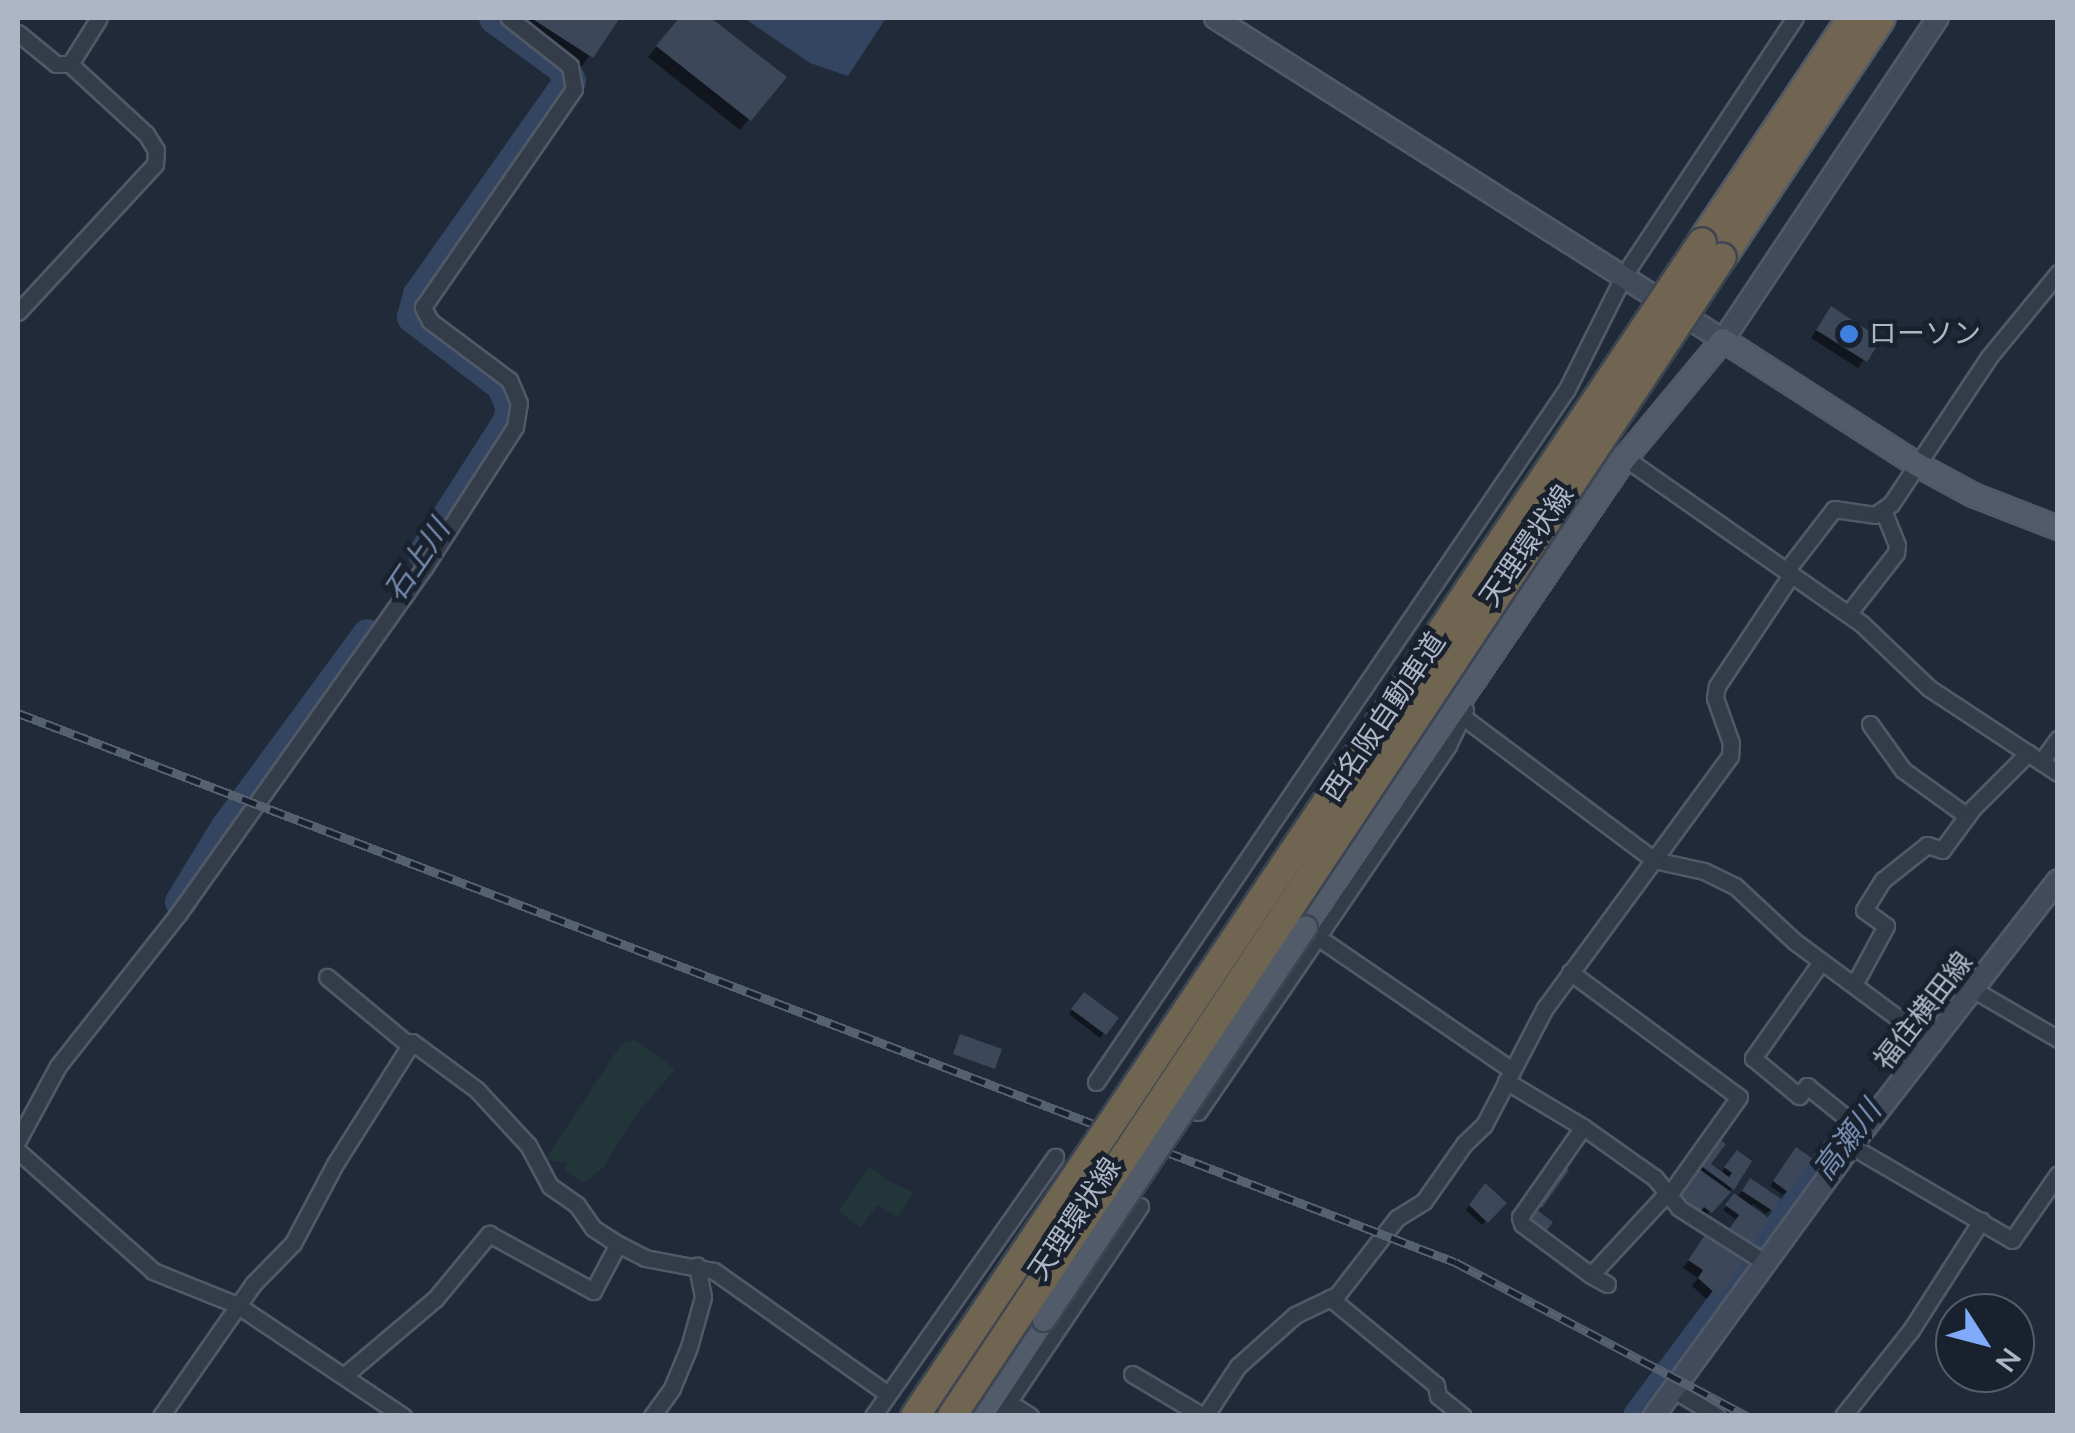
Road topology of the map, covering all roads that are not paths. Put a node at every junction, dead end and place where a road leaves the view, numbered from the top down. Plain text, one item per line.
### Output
1 (99, 18) edge
2 (510, 18) edge
3 (1214, 18) edge
4 (1795, 18) edge
5 (1852, 18) edge
6 (1881, 18) edge
7 (1938, 18) edge
8 (18, 34) edge
9 (70, 64) junction
10 (1712, 250) junction
11 (2058, 273) edge
12 (1624, 275) junction
13 (18, 312) edge
14 (1722, 340) junction
15 (1625, 458) junction
16 (1916, 464) junction
17 (1884, 512) junction
18 (2058, 528) edge
19 (1789, 573) junction
20 (1848, 614) junction
21 (1457, 712) junction
22 (1870, 724) dead end
23 (2058, 739) edge
24 (2034, 757) junction
25 (2058, 772) edge
26 (1968, 816) junction
27 (1654, 860) junction
28 (2058, 880) edge
29 (1312, 933) junction
30 (1820, 962) junction
31 (1570, 972) junction
32 (328, 977) dead end
33 (1855, 983) junction
34 (1976, 991) junction
35 (2058, 1039) edge
36 (1933, 1044) junction
37 (410, 1046) junction
38 (1509, 1075) junction
39 (1096, 1082) dead end
40 (1198, 1112) dead end
41 (1583, 1127) junction
42 (1857, 1139) junction
43 (18, 1140) edge
44 (1055, 1156) dead end
45 (20, 1160) edge
46 (2058, 1174) edge
47 (1668, 1194) junction
48 (1140, 1206) dead end
49 (1981, 1221) junction
50 (618, 1244) junction
51 (1759, 1259) junction
52 (697, 1266) junction
53 (1591, 1275) junction
54 (1607, 1284) dead end
55 (1330, 1298) junction
56 (237, 1304) junction
57 (1132, 1374) dead end
58 (346, 1375) junction
59 (1674, 1390) junction
60 (888, 1394) junction
61 (1003, 1409) edge
62 (161, 1416) edge
63 (404, 1416) edge
64 (652, 1416) edge
65 (873, 1416) edge
66 (915, 1416) edge
67 (952, 1416) edge
68 (980, 1416) edge
69 (1030, 1416) edge
70 (1204, 1416) edge
71 (1463, 1416) edge
72 (1654, 1416) edge
73 (1718, 1416) edge
74 (1842, 1416) edge

1 - 9 street
2 - 43 street
3 - 12 street
4 - 12 street
5 - 10 highway, 西名阪自動車道
6 - 10 highway, 西名阪自動車道
7 - 14 street
8 - 9 street
9 - 13 street
10 - 66 highway, 西名阪自動車道, bridge
10 - 67 highway, 西名阪自動車道, bridge
11 - 16 street
12 - 14 street
12 - 39 street
14 - 15 main road, 天理環状線
14 - 16 main road
15 - 19 street
15 - 21 main road, 天理環状線
16 - 17 street
16 - 18 main road
17 - 19 street
17 - 20 street
19 - 20 street
19 - 27 street
20 - 24 street
21 - 27 street
21 - 29 main road, 天理環状線
22 - 26 street
23 - 24 street
24 - 25 street
24 - 26 street
26 - 33 street
27 - 30 street
27 - 31 street
28 - 34 street, 福住横田線
29 - 38 street
29 - 40 street
29 - 68 main road, 天理環状線, bridge
30 - 33 street
30 - 42 street
31 - 38 street
31 - 47 street
32 - 37 street
33 - 36 street
34 - 35 street
34 - 36 street, 福住横田線
36 - 42 street, 福住横田線
37 - 50 street
37 - 56 street
38 - 41 street
38 - 55 street
41 - 47 street
41 - 53 street
42 - 49 street
42 - 51 street, 福住横田線
44 - 60 street
45 - 56 street
46 - 49 street
47 - 51 street
47 - 53 street
48 - 61 street
49 - 74 street
50 - 52 street
50 - 58 street
51 - 59 street, 福住横田線
52 - 60 street
52 - 64 street
53 - 54 street
55 - 70 street
55 - 71 street
56 - 58 street
56 - 62 street
57 - 70 street
58 - 63 street
59 - 72 street, 福住横田線
59 - 73 street
60 - 65 street
61 - 69 street

